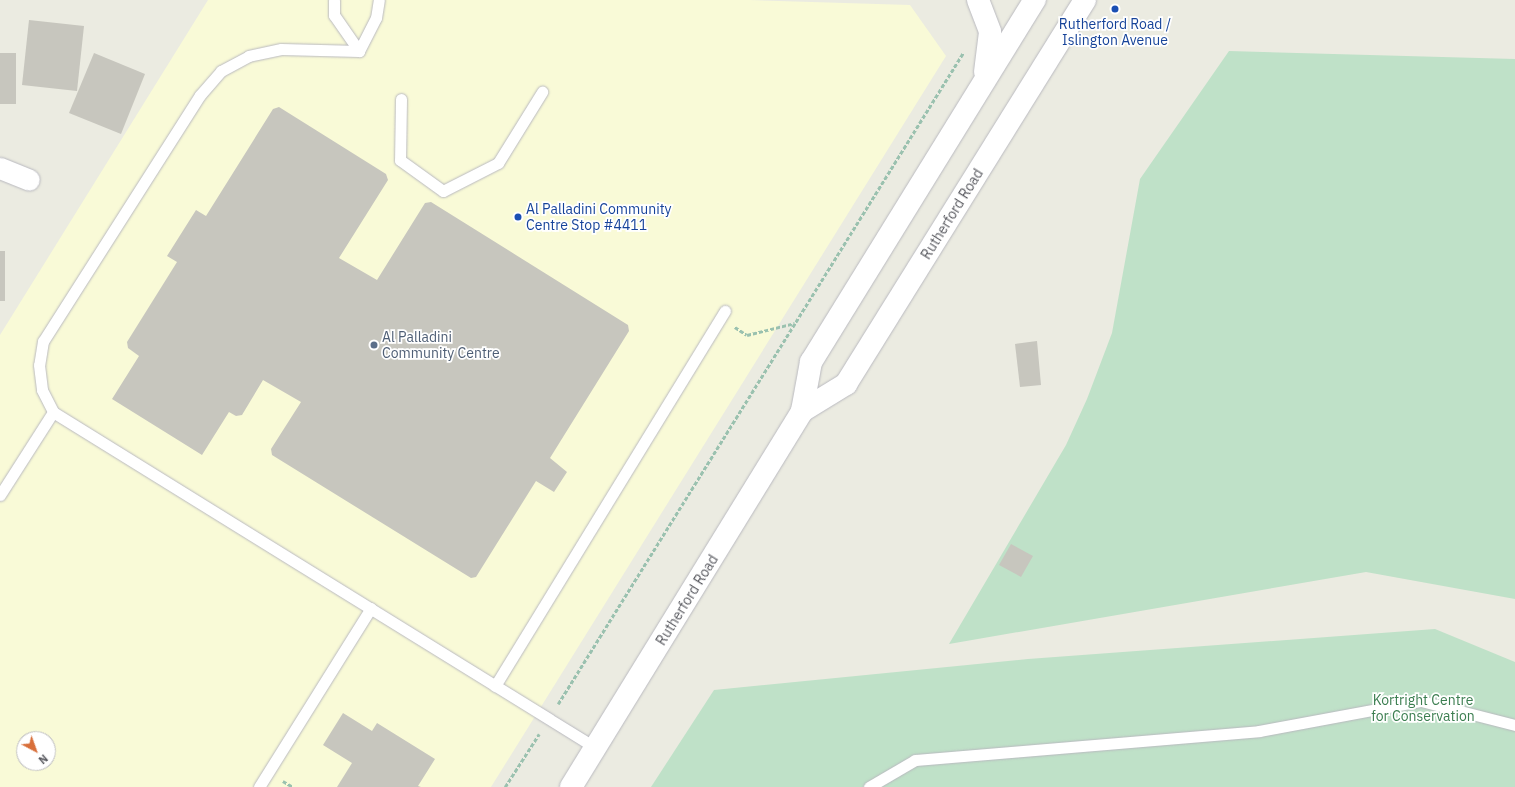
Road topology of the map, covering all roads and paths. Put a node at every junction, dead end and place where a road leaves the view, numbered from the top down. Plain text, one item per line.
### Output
1 (334, 0) edge
2 (379, 0) edge
3 (978, 0) edge
4 (1035, 0) edge
5 (1085, 0) edge
6 (967, 46) dead end
7 (359, 51) junction
8 (982, 86) junction
9 (542, 92) dead end
10 (402, 99) dead end
11 (0, 168) edge
12 (29, 180) dead end
13 (723, 315) joint
14 (795, 323) junction
15 (53, 412) junction
16 (802, 412) junction
17 (0, 496) edge
18 (371, 608) junction
19 (496, 686) junction
20 (549, 719) junction
21 (1515, 725) edge
22 (596, 748) junction
23 (259, 787) edge
24 (505, 787) edge
25 (571, 787) edge
26 (869, 787) edge

1 - 7 lane
2 - 7 lane
3 - 8 main road
4 - 8 main road, Rutherford Road
5 - 16 main road, Rutherford Road
6 - 14 path
7 - 15 lane
8 - 16 main road, Rutherford Road
9 - 10 lane
11 - 12 street
13 - 14 path
13 - 19 lane
14 - 20 path
15 - 17 lane
15 - 18 lane
16 - 22 main road, Rutherford Road
18 - 19 lane
18 - 23 lane
19 - 20 lane
20 - 22 lane
20 - 24 path
21 - 26 lane
22 - 25 main road, Rutherford Road

